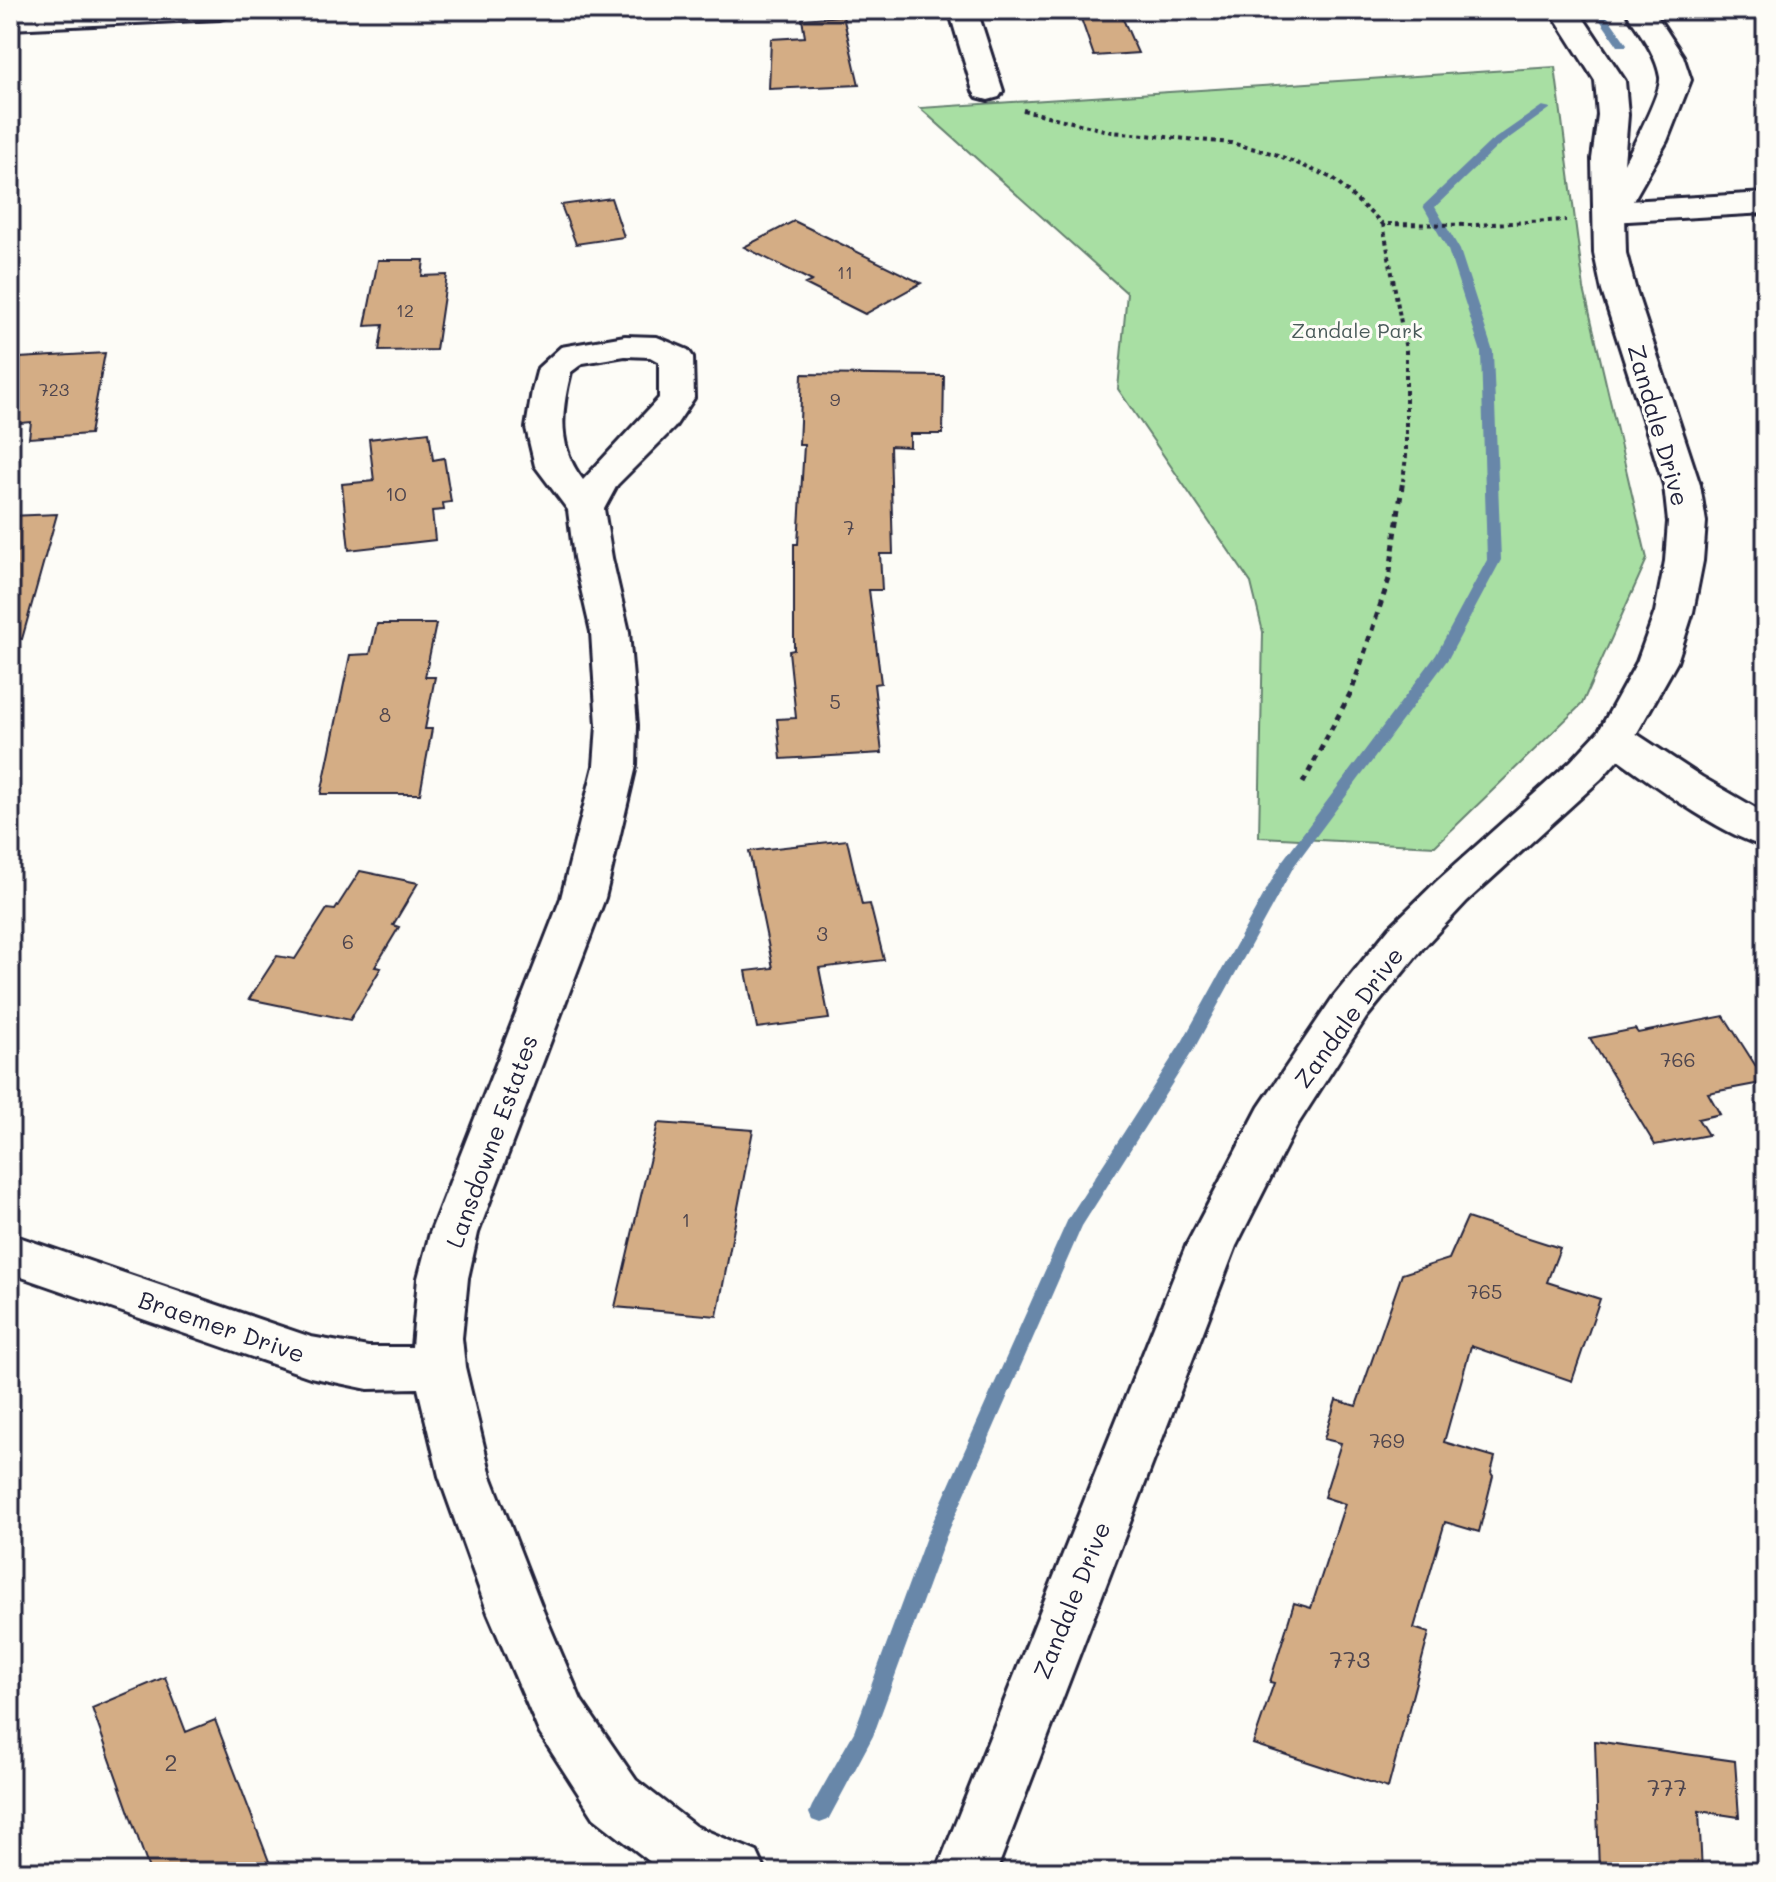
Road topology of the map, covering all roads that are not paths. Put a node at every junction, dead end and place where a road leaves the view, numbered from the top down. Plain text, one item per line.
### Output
1 (220, 10) edge
2 (963, 10) edge
3 (1564, 10) edge
4 (1639, 10) edge
5 (10, 20) edge
6 (988, 91) road end
7 (1766, 203) edge
8 (1611, 212) junction
9 (586, 509) junction
10 (1615, 738) junction
11 (1766, 833) edge
12 (10, 1253) edge
13 (439, 1367) junction
14 (736, 1872) edge
15 (966, 1872) edge

1 - 5 street
2 - 6 street
3 - 8 street, Zandale Drive
4 - 8 street, Zandale Drive
7 - 8 street
8 - 10 street, Zandale Drive
9 - 9 street, Lansdowne Estates
9 - 13 street, Lansdowne Estates
10 - 11 street
10 - 15 street, Zandale Drive
12 - 13 street, Braemer Drive
13 - 14 street, Lansdowne Estates

